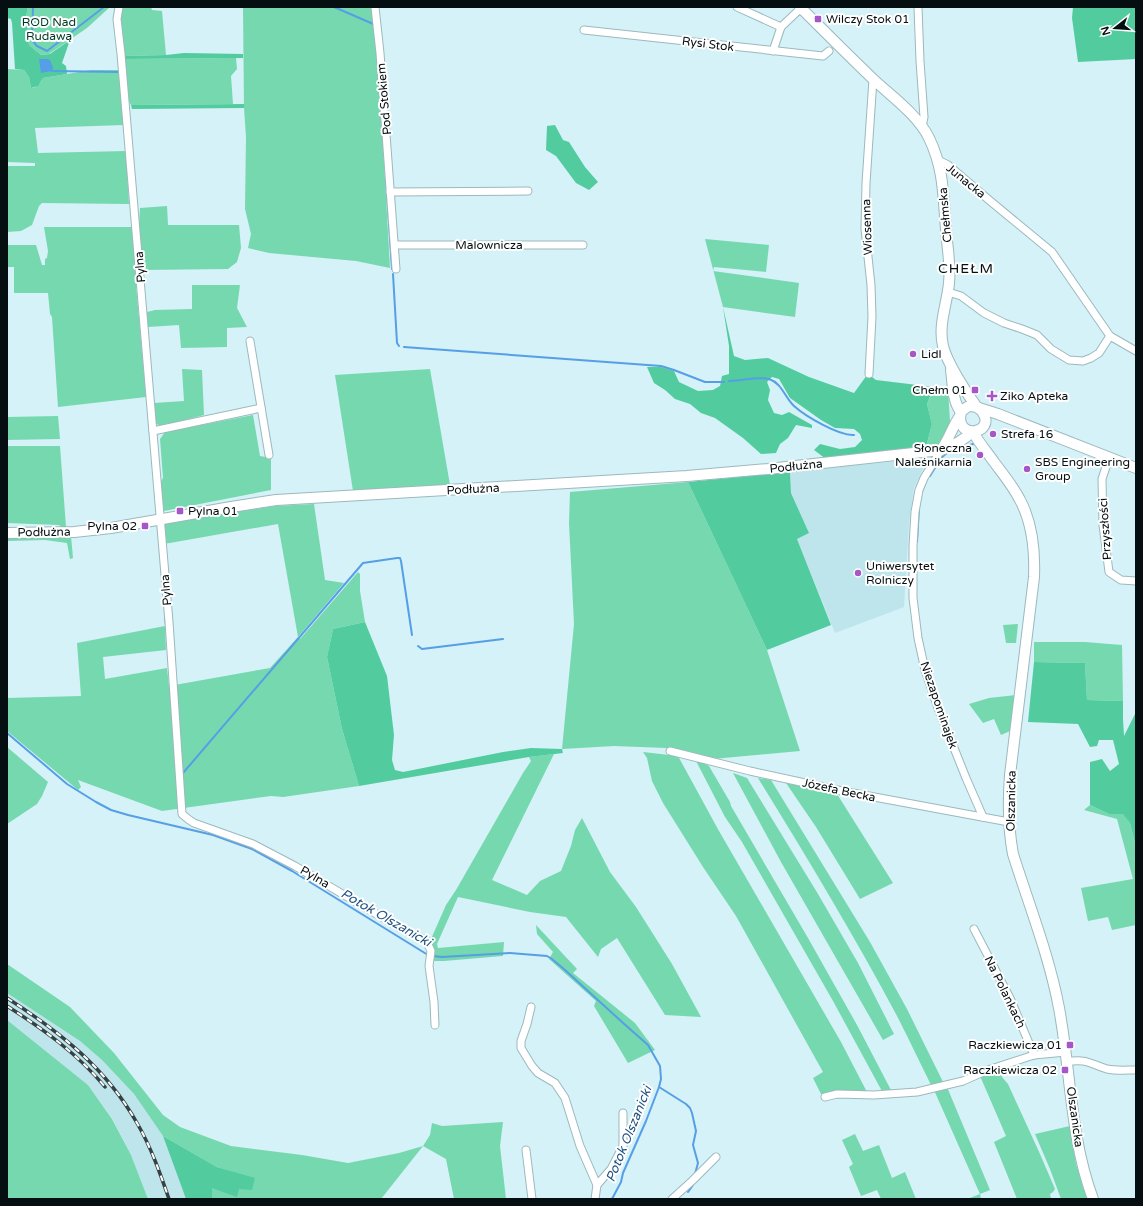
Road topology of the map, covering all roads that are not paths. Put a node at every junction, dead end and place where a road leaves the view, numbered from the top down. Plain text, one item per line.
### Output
1 (119, 7) edge
2 (374, 7) edge
3 (737, 7) edge
4 (918, 7) edge
5 (800, 8) edge
6 (781, 27) junction
7 (584, 30) dead end
8 (773, 51) junction
9 (829, 51) dead end
10 (873, 79) junction
11 (922, 126) junction
12 (938, 160) junction
13 (528, 191) dead end
14 (390, 192) junction
15 (395, 245) junction
16 (583, 245) dead end
17 (396, 269) dead end
18 (948, 292) junction
19 (1110, 336) junction
20 (250, 341) dead end
21 (1135, 349) edge
22 (950, 364) junction
23 (870, 374) dead end
24 (978, 407) junction
25 (260, 408) junction
26 (960, 414) junction
27 (998, 414) junction
28 (978, 429) junction
29 (153, 431) junction
30 (941, 450) junction
31 (269, 455) dead end
32 (1109, 458) junction
33 (1136, 468) edge
34 (160, 519) junction
35 (7, 533) edge
36 (1136, 580) edge
37 (670, 750) dead end
38 (983, 817) junction
39 (1009, 822) junction
40 (974, 929) dead end
41 (531, 1007) dead end
42 (435, 1025) dead end
43 (1034, 1055) junction
44 (1067, 1057) junction
45 (1136, 1070) edge
46 (825, 1097) dead end
47 (623, 1113) dead end
48 (526, 1150) dead end
49 (716, 1157) dead end
50 (597, 1184) junction
51 (532, 1199) edge
52 (596, 1199) edge
53 (672, 1199) edge
54 (1093, 1199) edge

1 - 29 street, Pylna
2 - 14 street, Pod Stokiem
3 - 6 street
4 - 11 street
5 - 6 street
5 - 10 street, Junacka
6 - 8 street
7 - 8 street, Rysi Stok
8 - 9 street, Rysi Stok
10 - 11 street, Junacka
10 - 23 street, Wiosenna
11 - 12 street, Junacka
12 - 18 street, Chełmska
12 - 19 street, Junacka
13 - 14 street
14 - 15 street, Pod Stokiem
15 - 16 street, Malownicza
15 - 17 street, Pod Stokiem
18 - 19 street
18 - 22 street, Chełmska
19 - 21 street, Junacka
20 - 25 street
22 - 24 street, Chełmska
22 - 26 street, Chełmska
24 - 26 street
24 - 27 street
24 - 28 street
25 - 29 street
25 - 31 street
26 - 28 street
26 - 30 street
27 - 28 street
27 - 32 street
28 - 30 street, Podłużna
28 - 39 street, Olszanicka
29 - 34 street, Pylna
30 - 34 street, Podłużna
30 - 38 street, Niezapominajek
32 - 33 street
32 - 36 street, Przyszłości
34 - 35 street, Podłużna
34 - 42 street, Pylna
37 - 38 street, Józefa Becka
38 - 39 street, Józefa Becka
39 - 44 street, Olszanicka
40 - 43 street, Na Polankach
41 - 50 street
43 - 44 street
43 - 46 street
44 - 45 street
44 - 54 street, Olszanicka
47 - 50 street
48 - 51 street
49 - 53 street
50 - 52 street

